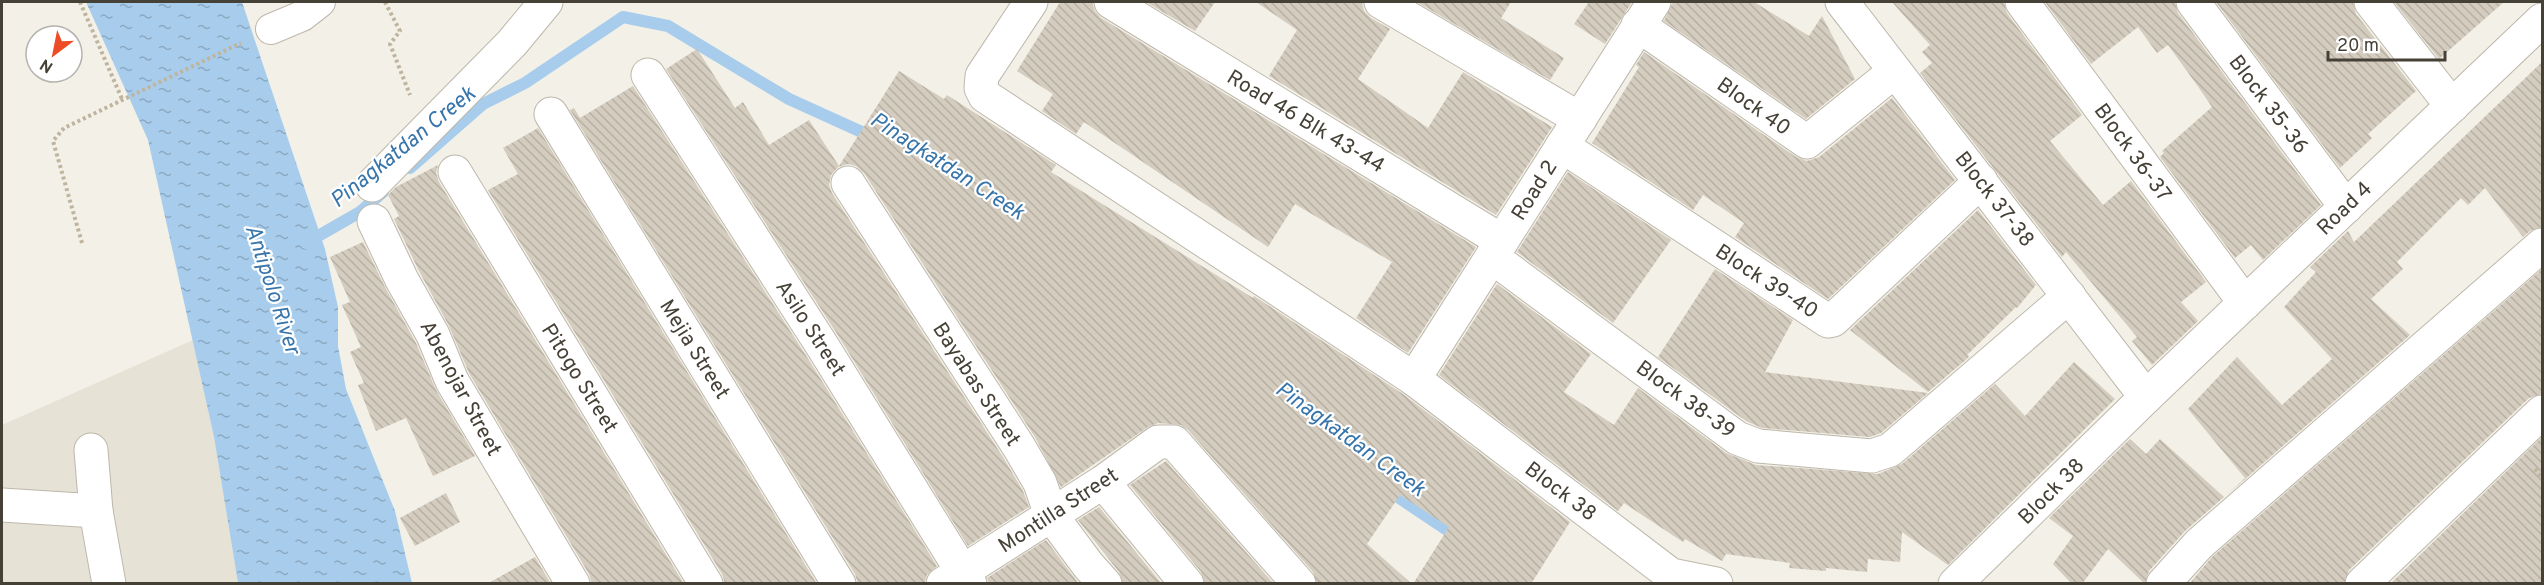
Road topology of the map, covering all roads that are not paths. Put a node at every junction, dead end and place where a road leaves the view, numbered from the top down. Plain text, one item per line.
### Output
1 (320, 2) edge
2 (546, 2) edge
3 (1030, 2) edge
4 (1111, 2) edge
5 (1381, 2) edge
6 (1842, 2) edge
7 (2022, 2) edge
8 (2193, 2) edge
9 (2371, 2) edge
10 (1649, 8) edge
11 (2542, 20) edge
12 (271, 29) road end
13 (1895, 71) junction
14 (648, 75) dead end
15 (2452, 106) junction
16 (551, 114) dead end
17 (1580, 119) junction
18 (1562, 146) junction
19 (455, 172) dead end
20 (1981, 181) junction
21 (848, 183) dead end
22 (372, 185) dead end
23 (2346, 207) junction
24 (374, 221) dead end
25 (2542, 245) edge
26 (1497, 249) junction
27 (2069, 296) junction
28 (2245, 303) junction
29 (1414, 379) junction
30 (2146, 397) junction
31 (2542, 412) edge
32 (91, 450) dead end
33 (1103, 482) junction
34 (2, 505) edge
35 (96, 511) junction
36 (1051, 515) junction
37 (959, 580) edge
38 (109, 584) edge
39 (573, 584) edge
40 (706, 584) edge
41 (839, 584) edge
42 (1105, 584) edge
43 (1187, 584) edge
44 (1299, 584) edge
45 (1716, 584) edge
46 (1955, 584) edge
47 (2163, 584) edge
48 (2362, 584) edge

1 - 12 street
2 - 22 street
3 - 29 street, Block 38
4 - 26 street, Road 46 Blk 43-44
5 - 17 street
6 - 13 street, Block 37-38
7 - 28 street, Block 36-37
8 - 23 street, Block 35-36
9 - 15 street
10 - 13 street, Block 40
10 - 17 street, Road 2
11 - 15 street, Road 4
13 - 20 street, Block 37-38
14 - 37 street, Asilo Street
15 - 23 street, Road 4
16 - 41 street, Mejia Street
17 - 18 street, Road 2
18 - 20 street, Block 39-40
18 - 26 street, Road 2
19 - 40 street, Pitogo Street
20 - 27 street, Block 37-38
21 - 36 street, Bayabas Street
23 - 28 street, Road 4
24 - 39 street, Abenojar Street
25 - 47 street
26 - 27 street, Block 38-39
26 - 29 street, Road 2
27 - 30 street, Block 37-38
28 - 30 street, Road 4
29 - 45 street, Block 38
30 - 46 street, Block 38
31 - 48 street
32 - 35 street
33 - 36 street, Montilla Street
33 - 43 street
33 - 44 street, Montilla Street
34 - 35 street
35 - 38 street
36 - 37 street, Montilla Street
36 - 42 street, Bayabas Street

